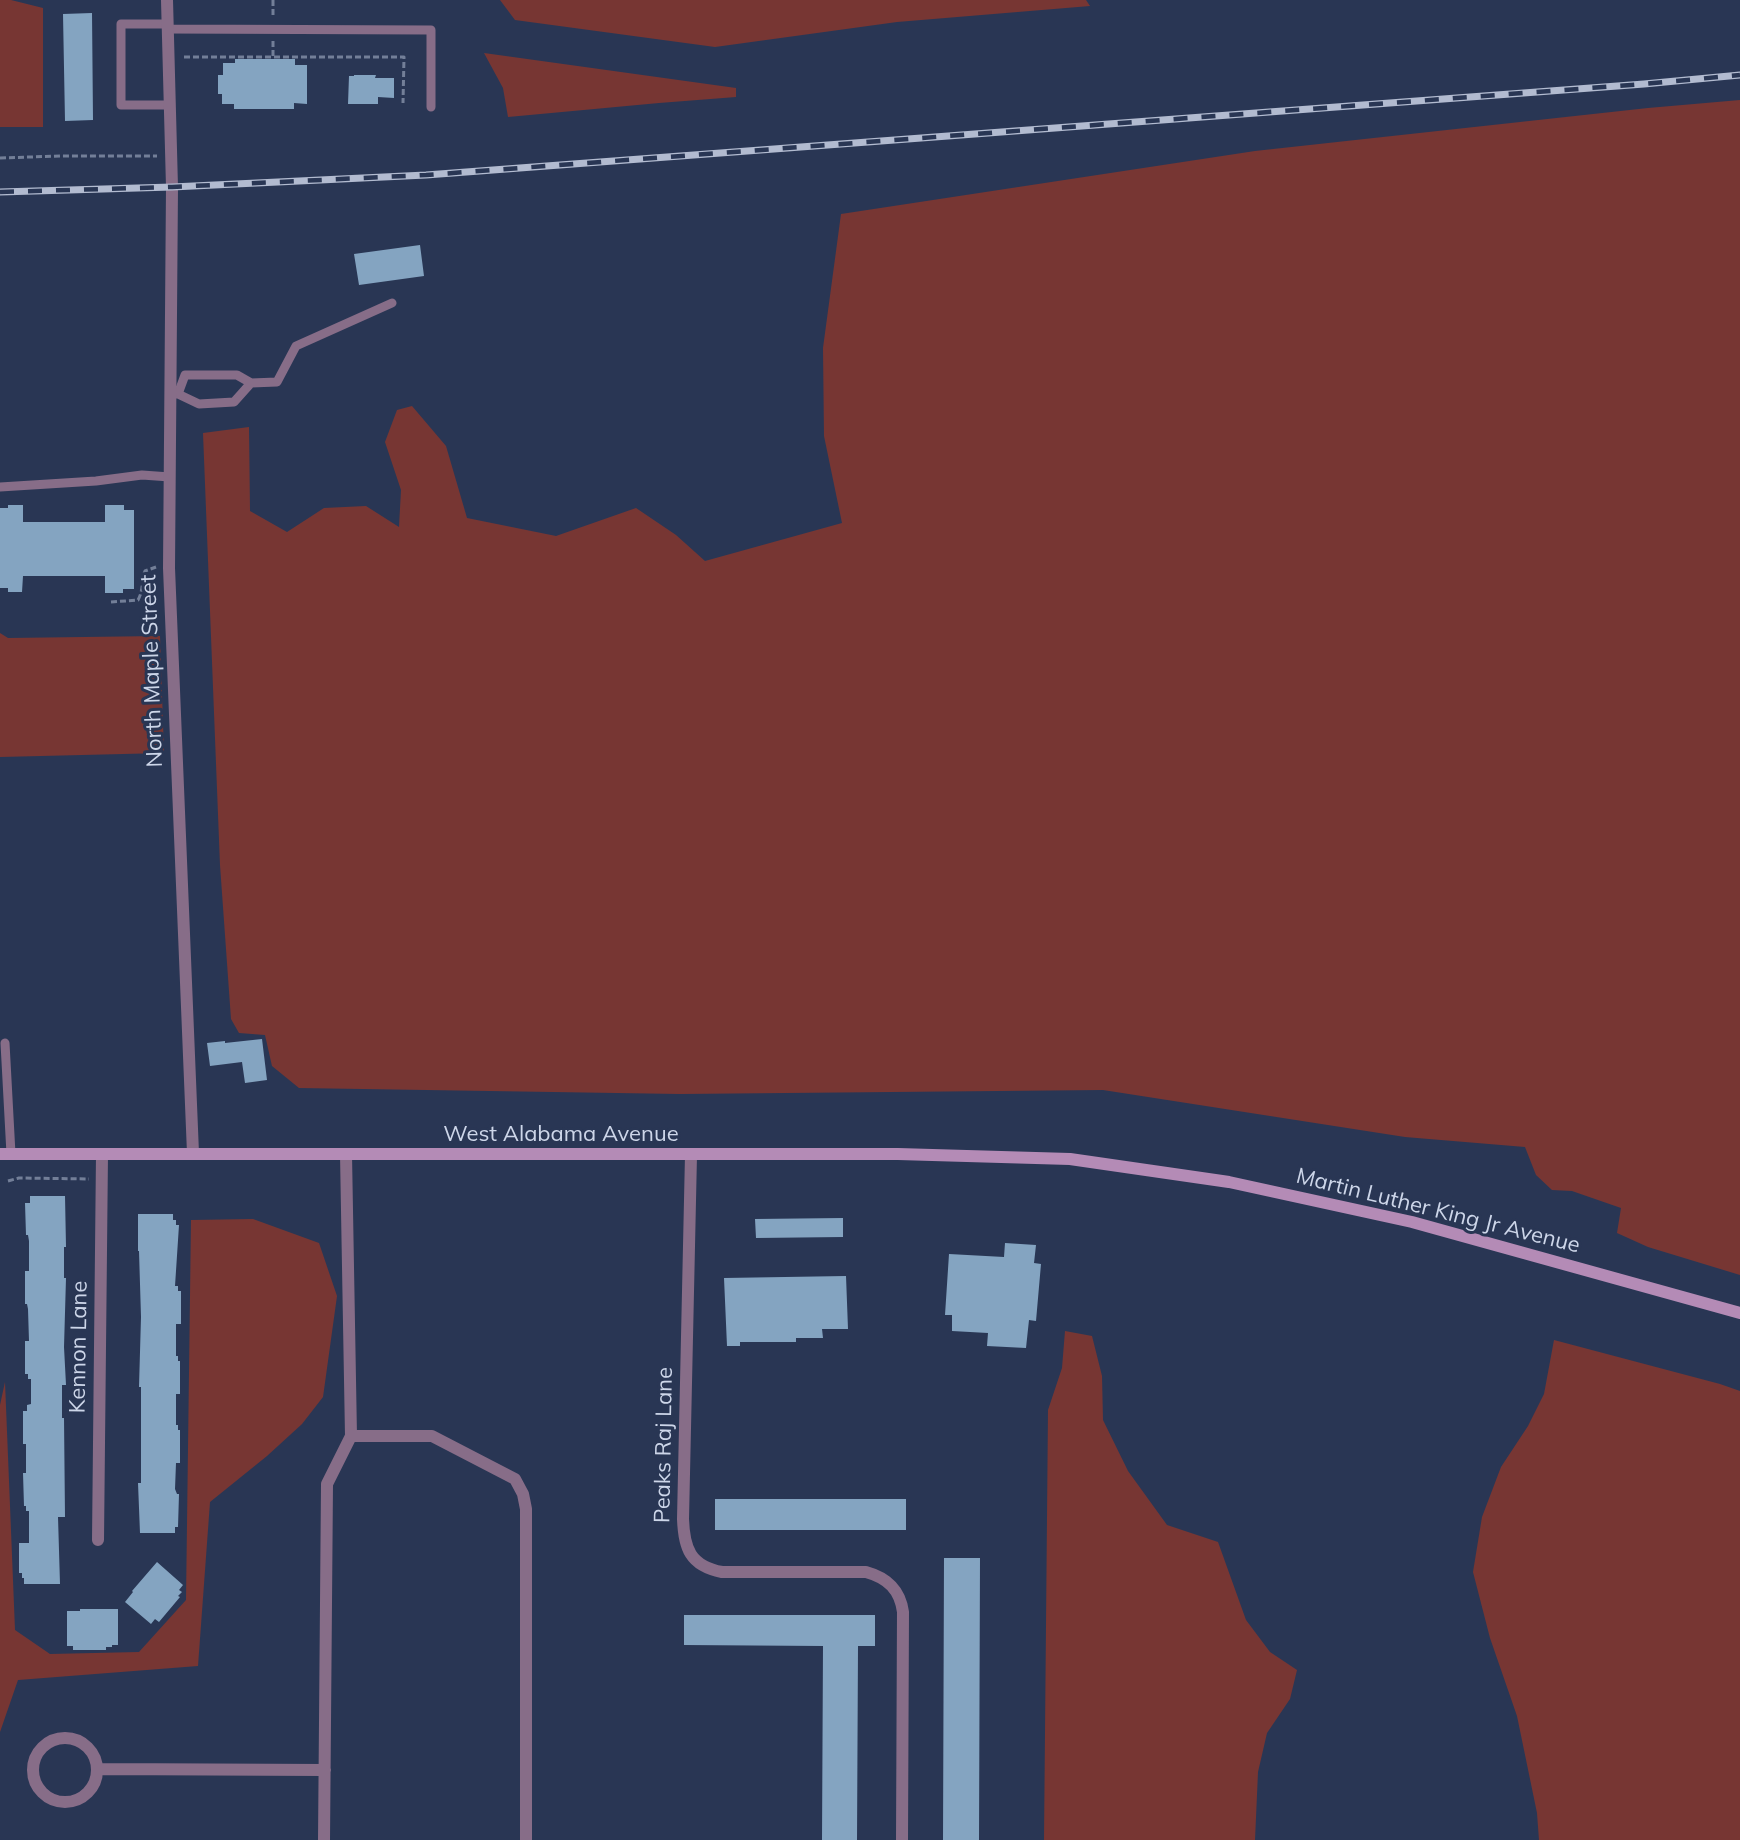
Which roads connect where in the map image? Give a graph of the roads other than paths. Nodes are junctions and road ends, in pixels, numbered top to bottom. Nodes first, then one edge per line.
1 (166, 0) edge
2 (167, 26) junction
3 (170, 105) junction
4 (431, 107) dead end
5 (392, 303) dead end
6 (251, 383) junction
7 (174, 394) junction
8 (170, 477) junction
9 (0, 487) edge
10 (5, 1043) dead end
11 (6, 1154) edge
12 (102, 1154) junction
13 (193, 1154) junction
14 (346, 1154) junction
15 (691, 1155) junction
16 (1122, 1166) joint
17 (1740, 1313) edge
18 (351, 1436) junction
19 (98, 1540) dead end
20 (97, 1769) junction
21 (325, 1770) junction
22 (324, 1840) edge
23 (526, 1840) edge
24 (902, 1840) edge

1 - 2 street, North Maple Street
2 - 3 street, North Maple Street
2 - 3 lane
2 - 4 lane
3 - 7 street, North Maple Street
5 - 6 lane
6 - 7 lane
6 - 7 lane
7 - 8 street, North Maple Street
8 - 9 lane
8 - 13 street, North Maple Street
10 - 11 lane
11 - 12 main road, West Alabama Avenue
12 - 13 main road, West Alabama Avenue
12 - 19 street, Kennon Lane
13 - 14 main road, West Alabama Avenue
14 - 15 main road, West Alabama Avenue
14 - 18 street
15 - 16 main road, West Alabama Avenue
15 - 24 street, Peaks Raj Lane
16 - 17 main road, Martin Luther King Jr Avenue
18 - 21 street
18 - 23 street
20 - 20 street
20 - 21 street
21 - 22 street

